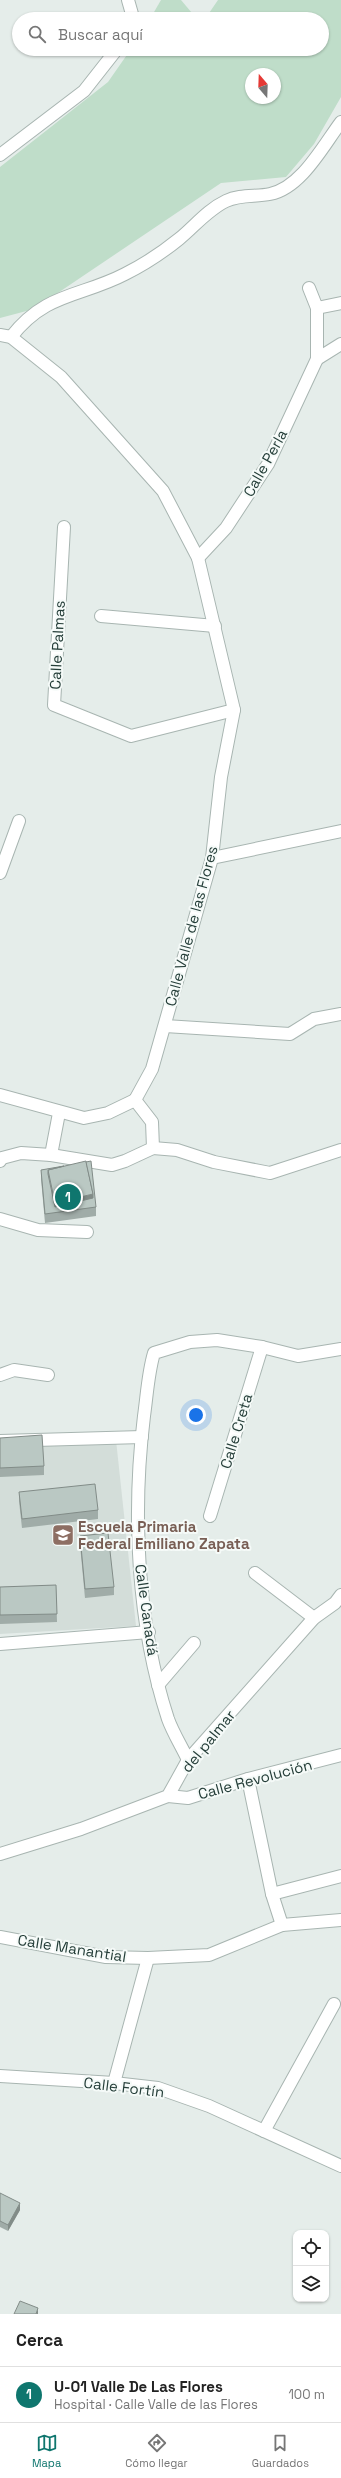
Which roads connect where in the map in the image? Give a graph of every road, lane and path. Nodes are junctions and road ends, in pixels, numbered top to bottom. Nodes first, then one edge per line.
1 (128, 0) edge
2 (131, 12) edge
3 (112, 56) edge
4 (341, 122) edge
5 (0, 155) edge
6 (309, 288) dead end
7 (341, 303) edge
8 (317, 308) junction
9 (5, 336) edge
10 (341, 344) edge
11 (317, 359) junction
12 (64, 527) dead end
13 (198, 558) junction
14 (101, 616) dead end
15 (215, 626) junction
16 (234, 710) junction
17 (18, 820) dead end
18 (341, 831) edge
19 (212, 858) junction
20 (0, 873) edge
21 (341, 1014) edge
22 (165, 1026) junction
23 (0, 1095) edge
24 (135, 1100) junction
25 (59, 1113) junction
26 (153, 1148) junction
27 (341, 1150) edge
28 (51, 1155) junction
29 (0, 1161) edge
30 (0, 1219) edge
31 (87, 1232) dead end
32 (262, 1347) junction
33 (341, 1349) edge
34 (2, 1370) edge
35 (48, 1375) dead end
36 (142, 1437) junction
37 (0, 1441) edge
38 (210, 1516) dead end
39 (255, 1573) dead end
40 (341, 1595) edge
41 (314, 1618) junction
42 (149, 1632) junction
43 (194, 1643) dead end
44 (0, 1644) edge
45 (158, 1685) junction
46 (341, 1755) edge
47 (188, 1760) junction
48 (248, 1779) junction
49 (168, 1796) junction
50 (0, 1854) edge
51 (341, 1876) edge
52 (272, 1894) junction
53 (341, 1920) edge
54 (282, 1925) junction
55 (0, 1937) edge
56 (148, 1958) junction
57 (334, 2004) dead end
58 (0, 2076) edge
59 (114, 2083) junction
60 (264, 2131) junction
61 (341, 2166) edge

1 - 2 street
3 - 5 street
4 - 9 street
6 - 8 street, Calle Perla
7 - 8 street
8 - 11 street, Calle Perla
9 - 13 street, Calle Valle de las Flores
10 - 11 street
11 - 13 street, Calle Perla
12 - 16 street, Calle Palmas
13 - 15 street, Calle Valle de las Flores
14 - 15 street
15 - 16 street, Calle Valle de las Flores
16 - 19 street, Calle Valle de las Flores
17 - 20 street
18 - 19 street
19 - 22 street, Calle Valle de las Flores
21 - 22 street
22 - 24 street, Calle Valle de las Flores
23 - 25 street
24 - 25 street
24 - 26 street
25 - 28 street
26 - 27 street
26 - 28 street
28 - 29 street
30 - 31 street
32 - 33 street
32 - 36 street, Calle Canadá
32 - 38 street, Calle Creta
34 - 35 street
36 - 37 street
36 - 42 street, Calle Canadá
39 - 41 street
40 - 41 street, del palmar
41 - 47 street, del palmar
42 - 44 street
42 - 45 street, Calle Canadá
43 - 45 street
45 - 47 street, Calle Canadá
46 - 48 street, Calle Revolución
47 - 49 street, del palmar
48 - 49 street, Calle Revolución
48 - 52 street
49 - 50 street
51 - 52 street
52 - 54 street
53 - 54 street, Calle Manantial
54 - 56 street, Calle Manantial
55 - 56 street, Calle Manantial
56 - 59 street
57 - 60 street
58 - 59 street, Calle Fortín
59 - 60 street, Calle Fortín
60 - 61 street, Calle Fortín

